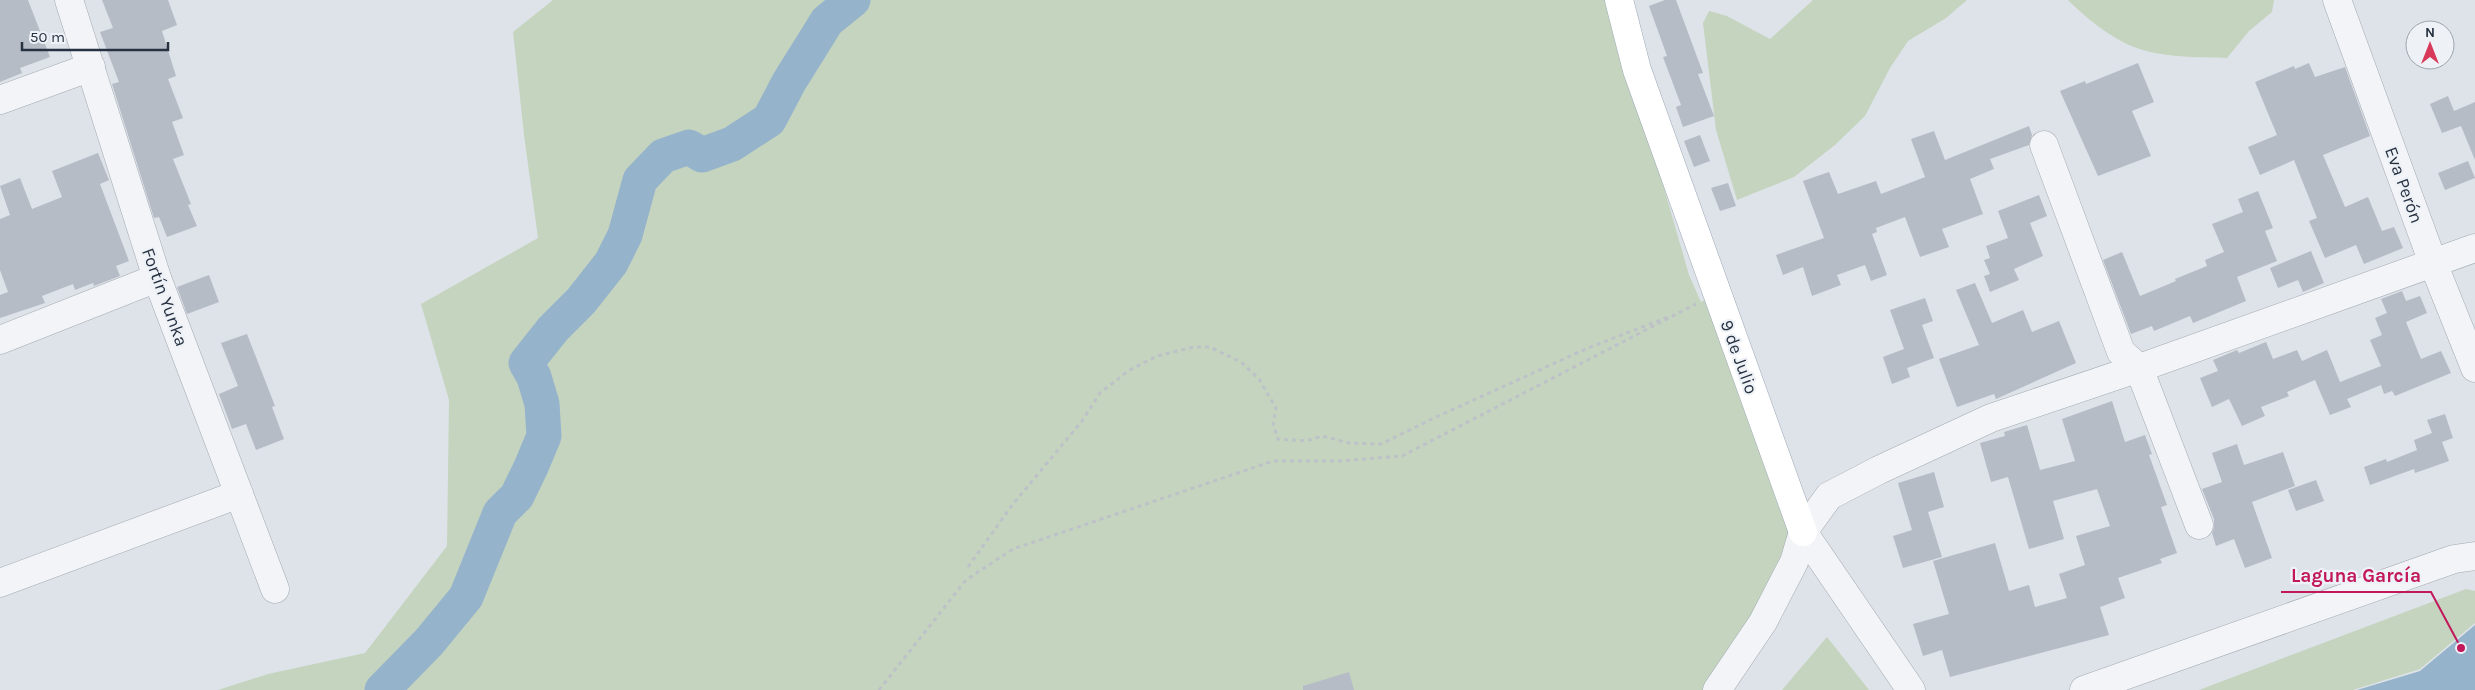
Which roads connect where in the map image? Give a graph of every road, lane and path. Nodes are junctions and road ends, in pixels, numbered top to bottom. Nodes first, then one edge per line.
1 (69, 0) edge
2 (1619, 0) edge
3 (2337, 0) edge
4 (91, 67) junction
5 (0, 100) edge
6 (2044, 145) dead end
7 (2475, 248) edge
8 (2432, 263) junction
9 (157, 278) junction
10 (1716, 294) junction
11 (1685, 310) junction
12 (0, 340) edge
13 (2139, 368) junction
14 (2475, 368) edge
15 (239, 494) junction
16 (2199, 525) dead end
17 (1803, 532) junction
18 (2475, 556) edge
19 (968, 567) dead end
20 (0, 583) edge
21 (275, 589) dead end
22 (879, 690) edge
23 (1717, 690) edge
24 (1911, 690) edge
25 (2084, 690) edge

1 - 4 street, Fortín Yunka
2 - 10 main road, 9 de Julio
3 - 8 street, Eva Perón
4 - 5 street
4 - 9 street, Fortín Yunka
6 - 13 street
7 - 8 street
8 - 13 street
8 - 14 street, Eva Perón
9 - 12 street
9 - 15 street, Fortín Yunka
10 - 11 path
10 - 17 main road, 9 de Julio
11 - 19 path
11 - 22 path
13 - 16 street
13 - 17 street
15 - 20 street
15 - 21 street, Fortín Yunka
17 - 23 street
17 - 24 street, 9 de Julio
18 - 25 street

